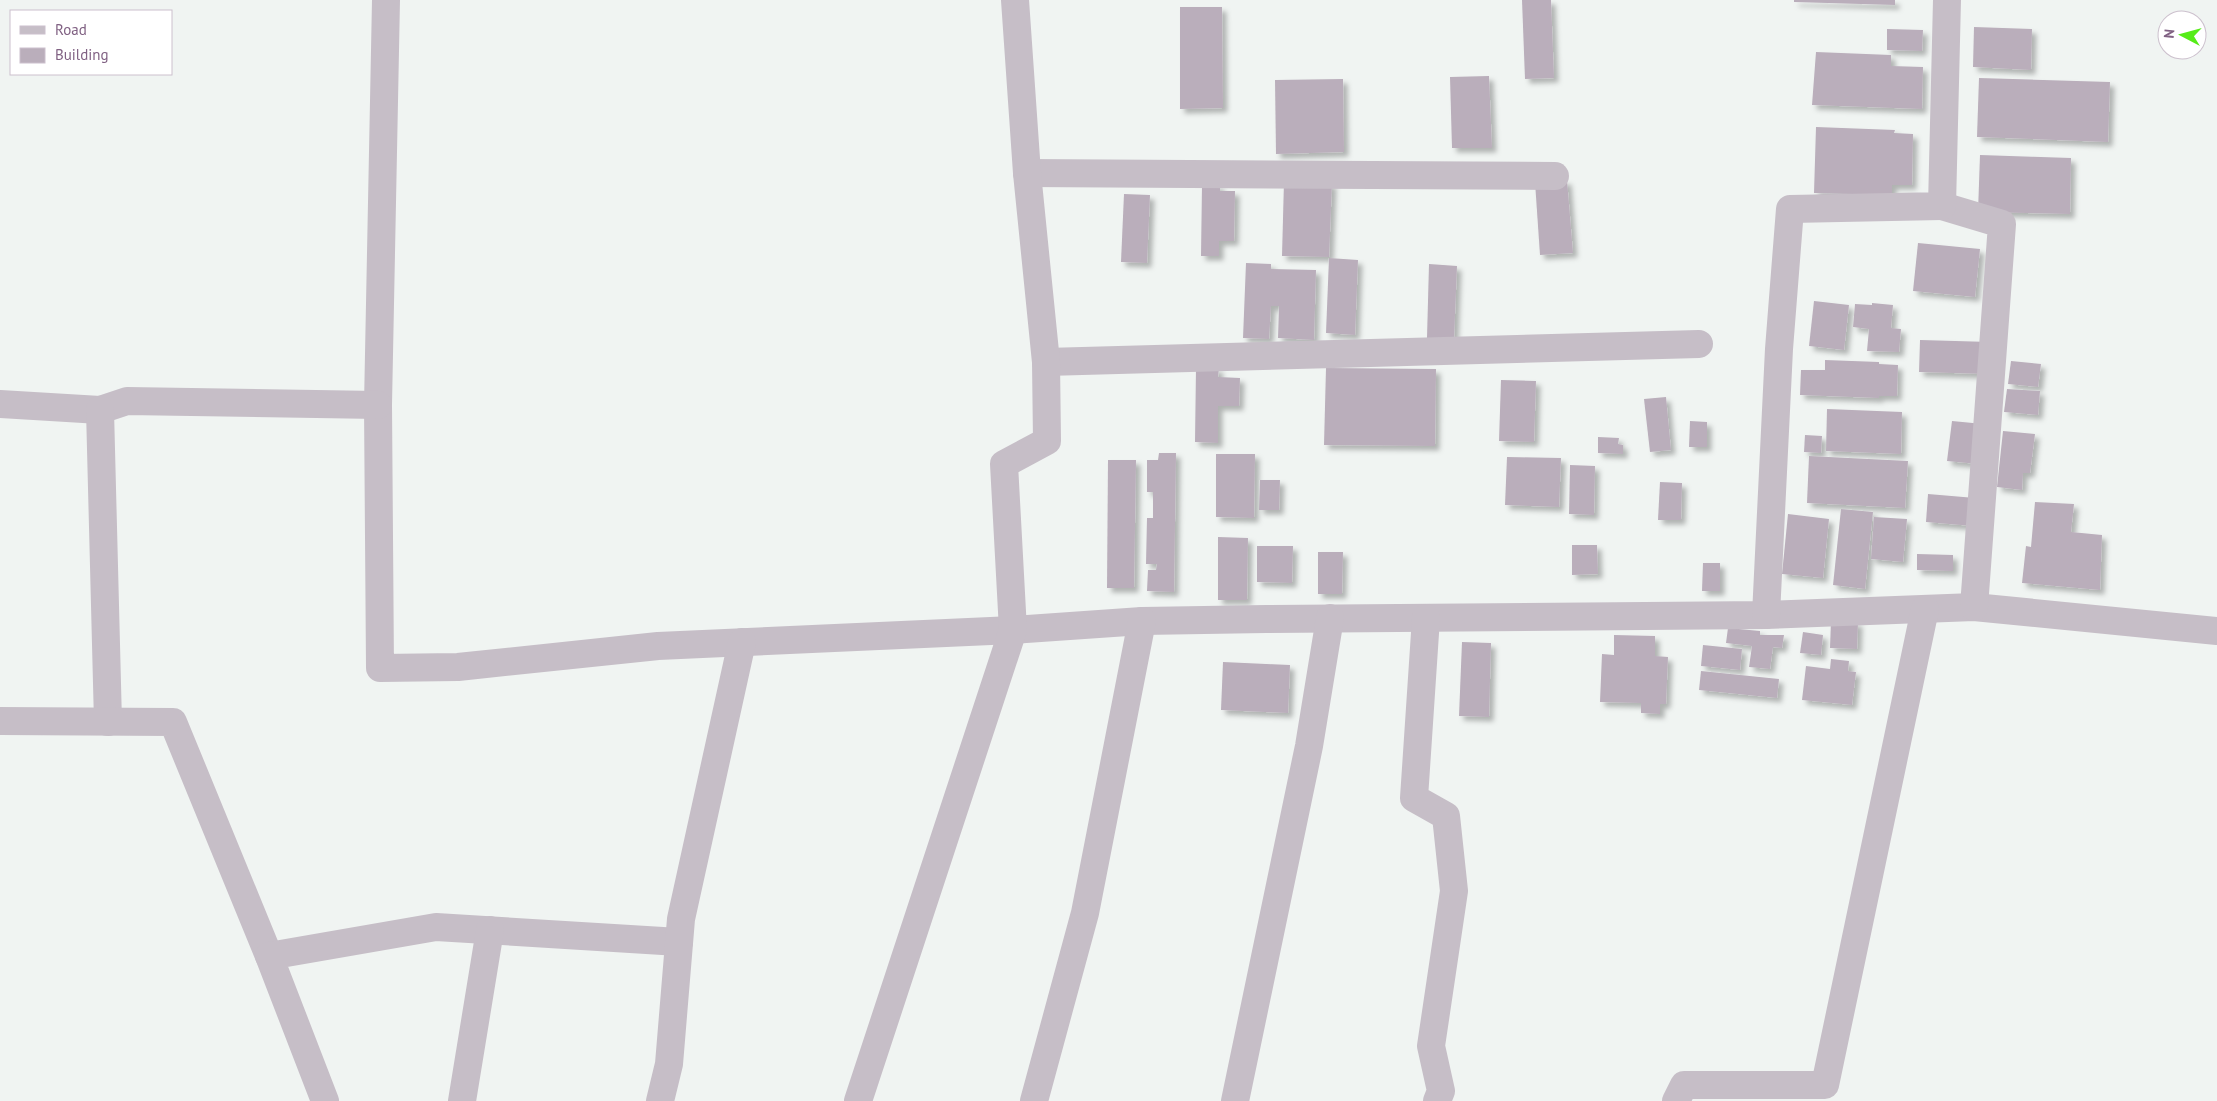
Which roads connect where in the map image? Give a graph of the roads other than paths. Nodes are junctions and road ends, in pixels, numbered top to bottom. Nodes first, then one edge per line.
1 (386, 0) edge
2 (1015, 0) edge
3 (1947, 0) edge
4 (1027, 173) junction
5 (1555, 176) dead end
6 (1942, 206) junction
7 (1699, 344) dead end
8 (1046, 362) junction
9 (0, 404) edge
10 (378, 405) junction
11 (100, 410) junction
12 (1974, 607) junction
13 (1925, 610) junction
14 (1766, 615) junction
15 (1330, 618) junction
16 (1426, 618) junction
17 (1142, 621) junction
18 (1013, 630) junction
19 (2217, 631) edge
20 (742, 642) junction
21 (0, 721) edge
22 (108, 722) junction
23 (490, 930) junction
24 (679, 942) junction
25 (269, 956) junction
26 (325, 1101) edge
27 (462, 1101) edge
28 (660, 1101) edge
29 (858, 1101) edge
30 (1034, 1101) edge
31 (1235, 1101) edge
32 (1437, 1101) edge
33 (1676, 1101) edge

1 - 10 street
2 - 4 street
3 - 6 street
4 - 5 street
4 - 8 street
6 - 12 street
6 - 14 street
7 - 8 street
8 - 18 street
9 - 11 street
10 - 11 street
10 - 20 street
11 - 22 street
12 - 13 street
12 - 19 street
13 - 14 street
13 - 33 street
14 - 16 street
15 - 16 street
15 - 17 street
15 - 31 street
16 - 32 street
17 - 18 street
17 - 30 street
18 - 20 street
18 - 29 street
20 - 24 street
21 - 22 street
22 - 25 street
23 - 24 street
23 - 25 street
23 - 27 street
24 - 28 street
25 - 26 street

